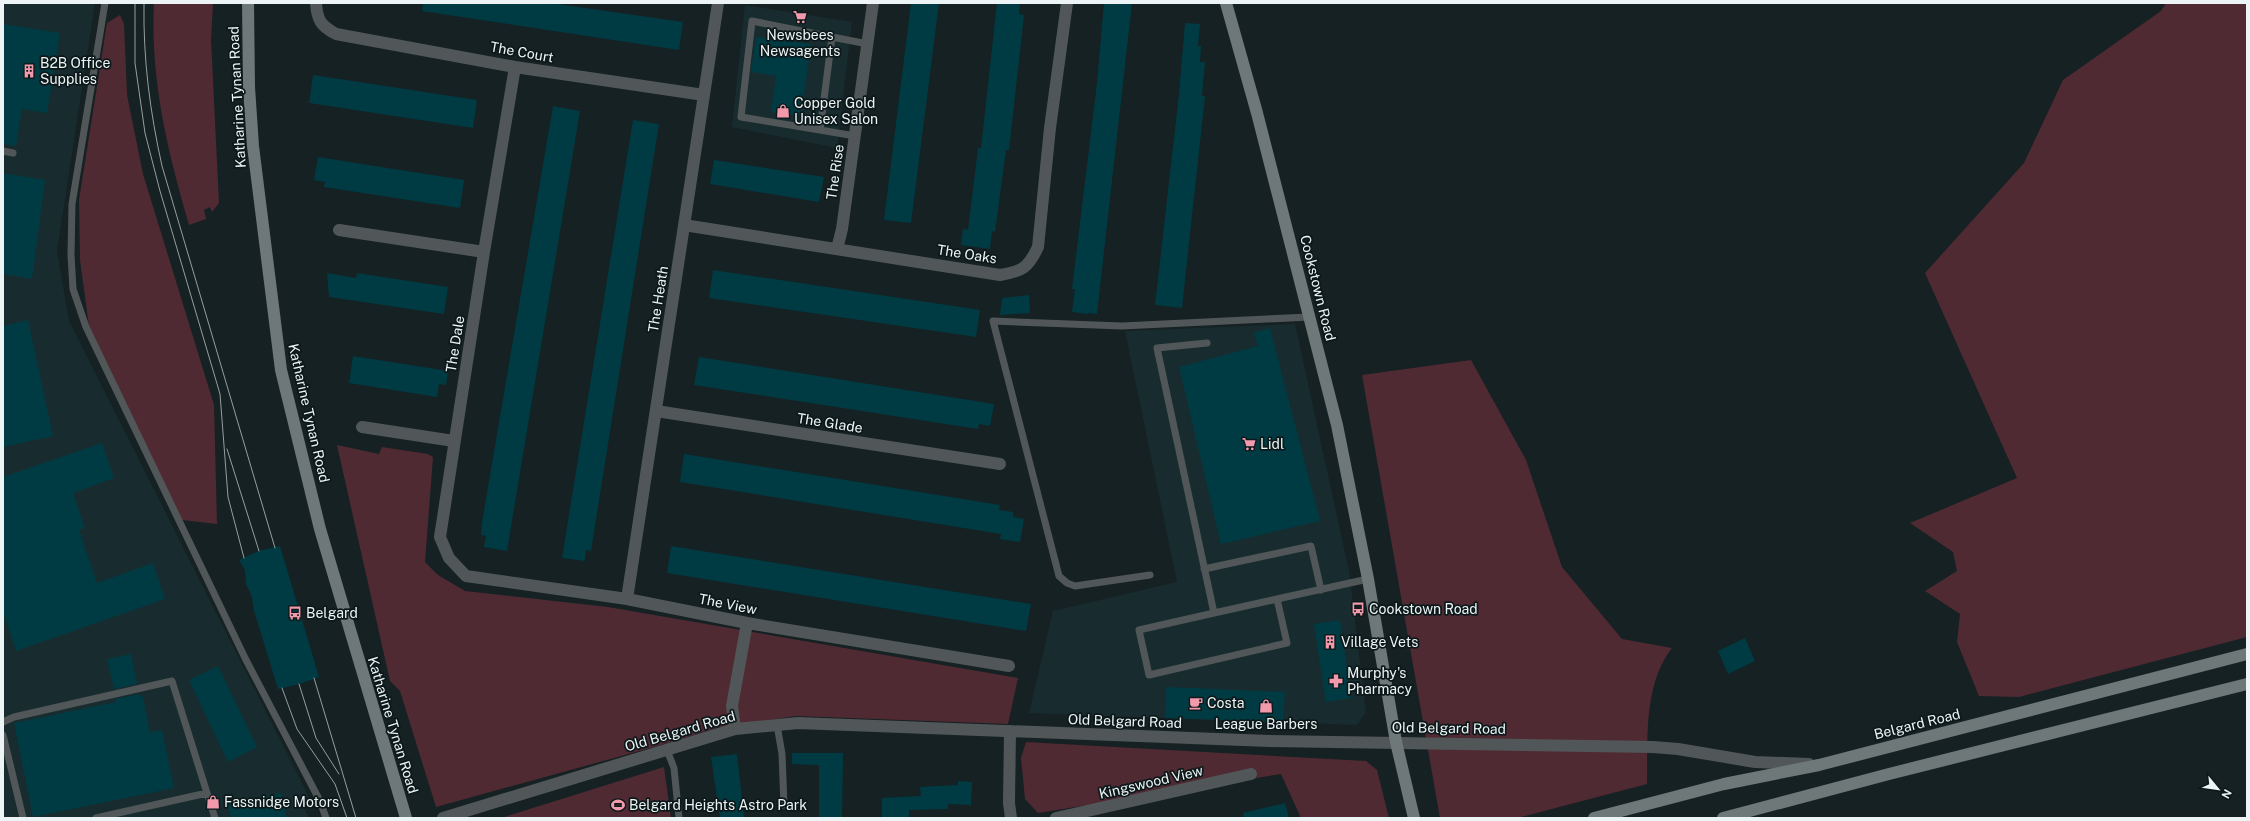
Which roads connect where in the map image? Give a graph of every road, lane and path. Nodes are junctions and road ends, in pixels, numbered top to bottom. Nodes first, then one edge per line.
1 (105, 3) edge
2 (248, 3) edge
3 (316, 3) edge
4 (718, 3) edge
5 (873, 3) edge
6 (1067, 3) edge
7 (1226, 3) edge
8 (832, 37) junction
9 (868, 44) junction
10 (515, 67) junction
11 (704, 95) junction
12 (820, 130) junction
13 (855, 136) junction
14 (3, 151) edge
15 (13, 153) dead end
16 (684, 225) junction
17 (339, 230) dead end
18 (837, 248) junction
19 (484, 252) junction
20 (1309, 317) junction
21 (1207, 343) dead end
22 (656, 411) junction
23 (362, 427) dead end
24 (454, 441) junction
25 (1000, 464) dead end
26 (449, 558) joint
27 (1204, 569) junction
28 (1150, 575) dead end
29 (1368, 579) junction
30 (1321, 590) junction
31 (627, 599) junction
32 (1277, 599) junction
33 (1214, 613) junction
34 (747, 623) junction
35 (2247, 654) edge
36 (1009, 666) dead end
37 (2247, 684) edge
38 (3, 722) edge
39 (777, 725) junction
40 (735, 729) junction
41 (1010, 731) junction
42 (3, 735) edge
43 (1396, 742) junction
44 (667, 750) junction
45 (1819, 765) junction
46 (1251, 774) dead end
47 (207, 793) junction
48 (784, 805) dead end
49 (1602, 817) edge
50 (23, 818) edge
51 (96, 818) edge
52 (214, 818) edge
53 (326, 818) edge
54 (406, 818) edge
55 (443, 818) edge
56 (679, 818) edge
57 (1011, 818) edge
58 (1056, 818) edge
59 (1414, 818) edge
60 (1723, 818) edge

1 - 53 lane
2 - 54 main road, Katharine Tynan Road
3 - 10 street, The Court
4 - 11 street, The Heath
5 - 9 street, The Rise
6 - 18 street, The Oaks
7 - 20 main road, Cookstown Road
8 - 9 lane
8 - 12 lane
8 - 12 lane
9 - 13 street, The Rise
10 - 11 street, The Court
10 - 19 street, The Dale
11 - 16 street, The Heath
12 - 13 lane
13 - 18 street, The Rise
14 - 15 lane
16 - 18 street, The Oaks
16 - 22 street, The Heath
17 - 19 street
19 - 24 street, The Dale
20 - 28 lane
20 - 29 main road, Cookstown Road
21 - 27 lane
22 - 25 street, The Glade
22 - 31 street, The Heath
23 - 24 street
24 - 26 street, The Dale
26 - 31 street, The View
27 - 30 lane
27 - 33 lane
29 - 30 lane
29 - 43 main road, Cookstown Road
30 - 32 lane
31 - 34 street, The View
32 - 33 lane
32 - 33 lane
34 - 36 street, The View
34 - 40 street
35 - 45 main road, Belgard Road
37 - 60 main road
38 - 47 lane
39 - 40 street, Old Belgard Road
39 - 41 street, Old Belgard Road
39 - 48 lane
40 - 44 street, Old Belgard Road
41 - 43 street, Old Belgard Road
41 - 57 street
42 - 50 lane
43 - 45 street, Old Belgard Road
43 - 59 main road, Cookstown Road
44 - 55 street, Old Belgard Road
44 - 56 lane
45 - 49 main road, Belgard Road
46 - 58 street, Kingswood View
47 - 51 lane
47 - 52 lane

